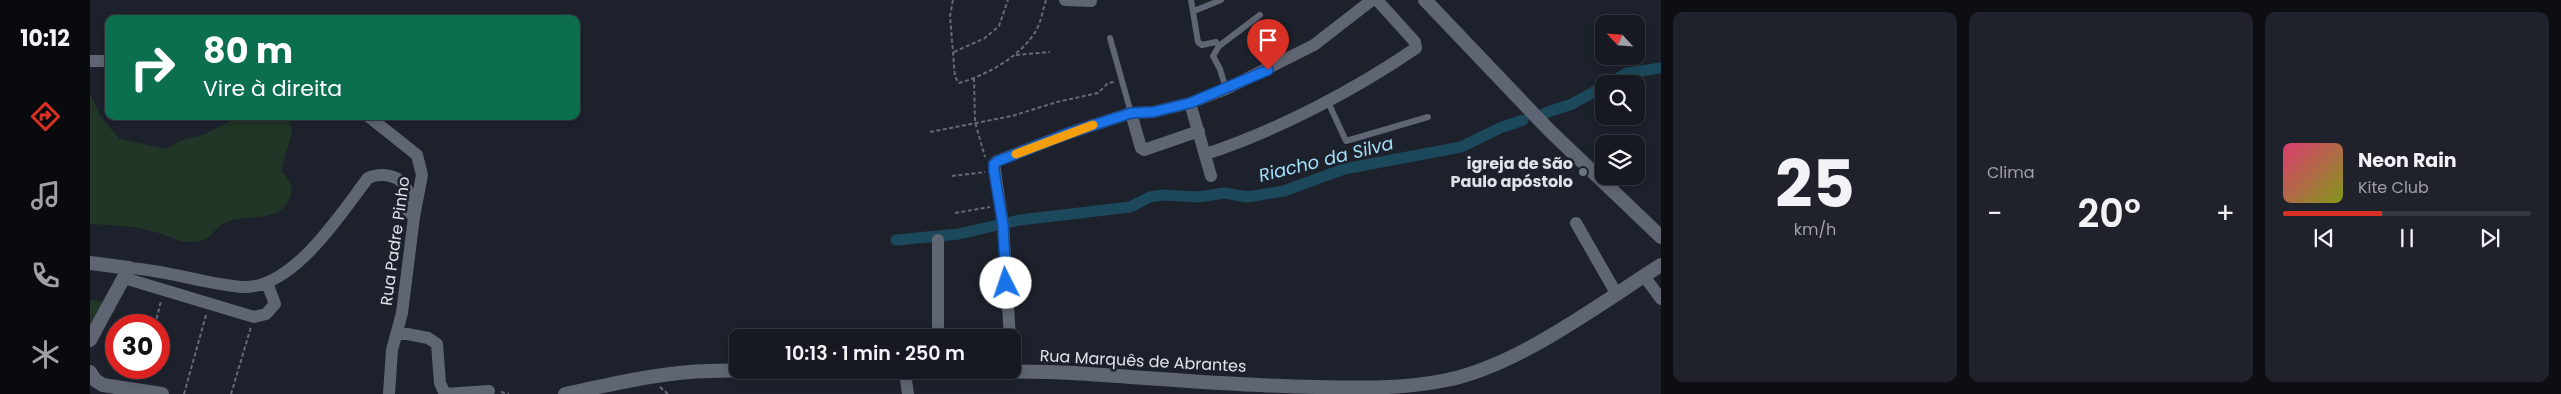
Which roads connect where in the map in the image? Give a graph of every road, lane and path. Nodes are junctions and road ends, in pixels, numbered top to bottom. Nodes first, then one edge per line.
1 (953, 0) edge
2 (1008, 0) edge
3 (1046, 0) edge
4 (1065, 0) edge
5 (1191, 0) edge
6 (1221, 0) edge
7 (1372, 0) edge
8 (1377, 0) edge
9 (1425, 0) edge
10 (1091, 1) edge
11 (1194, 11) junction
12 (1260, 15) dead end
13 (1110, 38) dead end
14 (1219, 46) junction
15 (954, 52) junction
16 (1050, 52) dead end
17 (1016, 55) junction
18 (90, 60) edge
19 (105, 61) edge
20 (974, 78) junction
21 (1122, 79) junction
22 (1226, 89) junction
23 (1328, 102) junction
24 (1190, 103) junction
25 (1131, 113) junction
26 (1428, 117) dead end
27 (373, 120) edge
28 (975, 122) junction
29 (1198, 131) junction
30 (930, 132) dead end
31 (1206, 154) junction
32 (994, 167) junction
33 (952, 176) dead end
34 (1211, 176) dead end
35 (1000, 209) junction
36 (954, 213) dead end
37 (414, 217) junction
38 (1576, 223) dead end
39 (1661, 237) edge
40 (938, 240) dead end
41 (90, 263) edge
42 (1661, 266) edge
43 (126, 273) junction
44 (1644, 276) junction
45 (267, 283) junction
46 (164, 292) junction
47 (1616, 293) junction
48 (1661, 299) edge
49 (209, 304) junction
50 (158, 314) edge
51 (254, 318) junction
52 (938, 329) edge
53 (1009, 329) edge
54 (397, 332) junction
55 (90, 340) edge
56 (729, 370) edge
57 (1021, 371) edge
58 (90, 372) edge
59 (906, 379) edge
60 (489, 391) dead end
61 (162, 394) edge
62 (184, 394) edge
63 (231, 394) edge
64 (389, 394) edge
65 (445, 394) edge
66 (566, 394) edge
67 (908, 394) edge

1 - 15 path
2 - 15 path
3 - 17 path
4 - 10 street
5 - 11 lane
6 - 11 lane
7 - 22 street
8 - 23 street
9 - 39 street
11 - 14 lane
12 - 14 lane
13 - 21 lane
14 - 22 lane
15 - 20 path
16 - 17 path
17 - 20 path
18 - 19 street
20 - 28 path
21 - 25 lane
21 - 28 path
22 - 24 street
23 - 26 lane
23 - 31 street
24 - 25 street
24 - 29 street
25 - 29 street
25 - 32 street
27 - 37 street, Rua Padre Pinho
28 - 30 path
28 - 32 path
29 - 31 street
31 - 34 street
32 - 33 path
32 - 35 street
35 - 36 path
35 - 53 street
37 - 45 street
37 - 54 street, Rua Padre Pinho
38 - 47 street
40 - 52 street
41 - 43 street
42 - 44 street, Rua Marquês de Abrantes
43 - 45 street
43 - 46 street
43 - 55 street
44 - 47 street, Rua Marquês de Abrantes
44 - 48 street
45 - 51 street
46 - 49 street
46 - 50 path
47 - 57 street, Rua Marquês de Abrantes
49 - 51 street
49 - 62 path
51 - 63 path
54 - 64 street, Rua Padre Pinho
54 - 65 street
56 - 66 street, Rua Marquês de Abrantes
58 - 61 street
59 - 67 street
60 - 65 street

